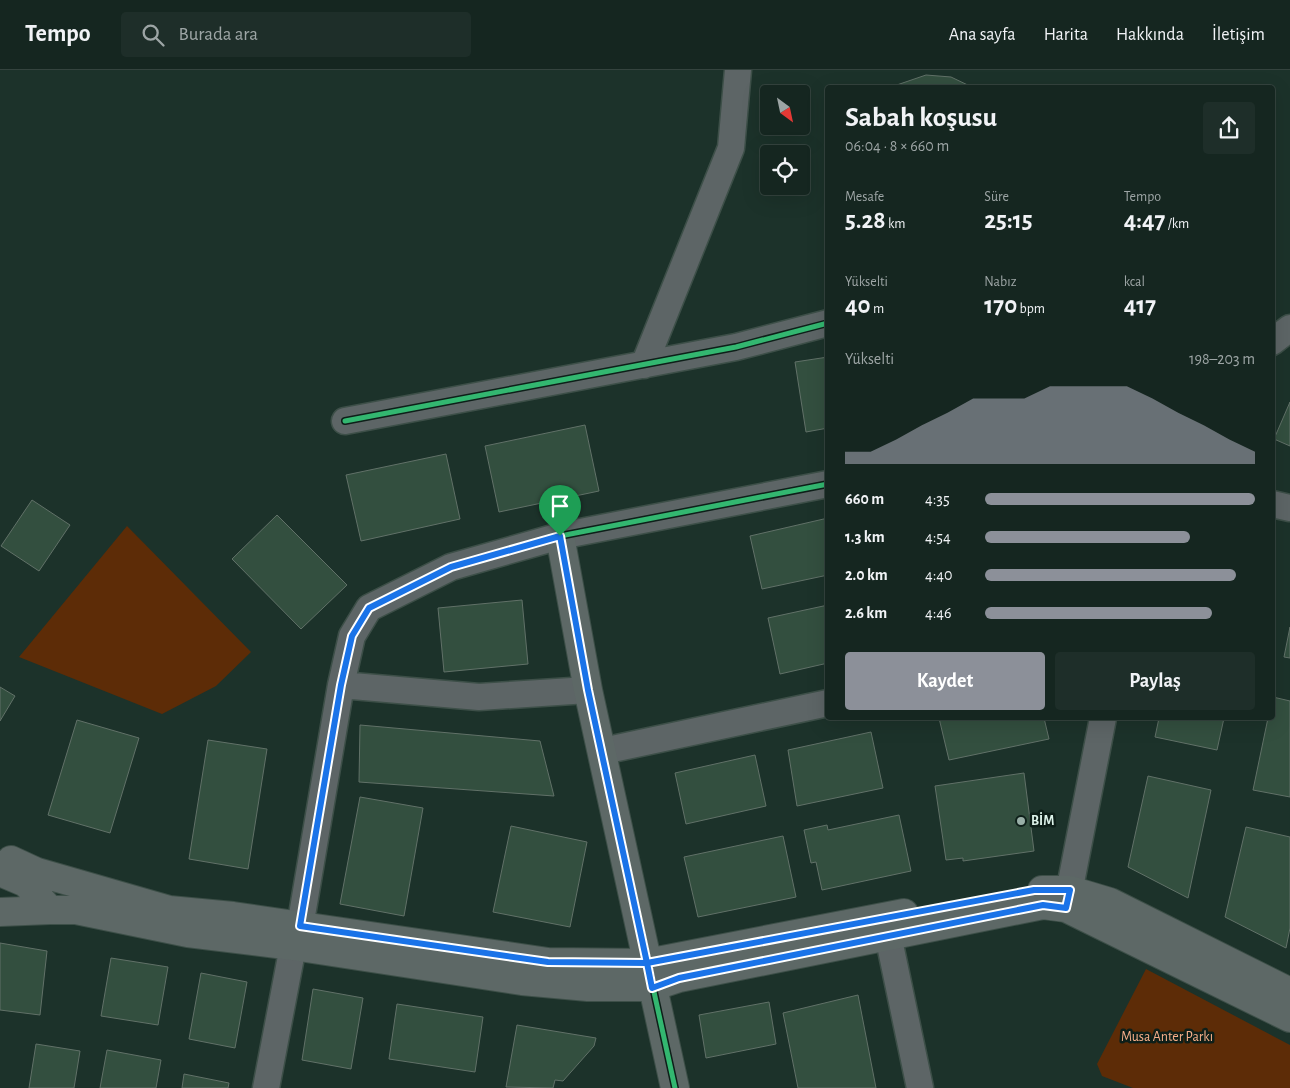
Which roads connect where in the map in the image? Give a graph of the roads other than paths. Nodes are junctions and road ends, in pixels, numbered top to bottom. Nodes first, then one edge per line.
1 (738, 70) edge
2 (825, 324) edge
3 (1290, 328) edge
4 (1275, 340) edge
5 (644, 365) junction
6 (345, 421) dead end
7 (825, 485) edge
8 (1275, 505) edge
9 (1290, 508) edge
10 (560, 536) junction
11 (341, 685) junction
12 (588, 690) junction
13 (825, 704) edge
14 (1103, 720) edge
15 (603, 751) junction
16 (0, 855) edge
17 (0, 872) edge
18 (1068, 899) junction
19 (50, 910) junction
20 (0, 912) edge
21 (888, 935) junction
22 (297, 936) junction
23 (650, 975) junction
24 (1290, 992) edge
25 (1290, 1018) edge
26 (266, 1088) edge
27 (675, 1088) edge
28 (920, 1088) edge

1 - 5 street
2 - 5 street
3 - 4 street
5 - 6 street
7 - 10 street
8 - 9 street
10 - 11 street
10 - 12 main road
11 - 12 street
11 - 22 street
12 - 15 main road
13 - 15 street
14 - 18 street
15 - 23 main road
16 - 22 main road
17 - 19 main road
18 - 21 main road
18 - 23 main road
18 - 24 main road
18 - 25 main road
19 - 20 main road
19 - 22 main road
21 - 23 main road
21 - 28 street
22 - 23 main road
22 - 26 street
23 - 27 main road

